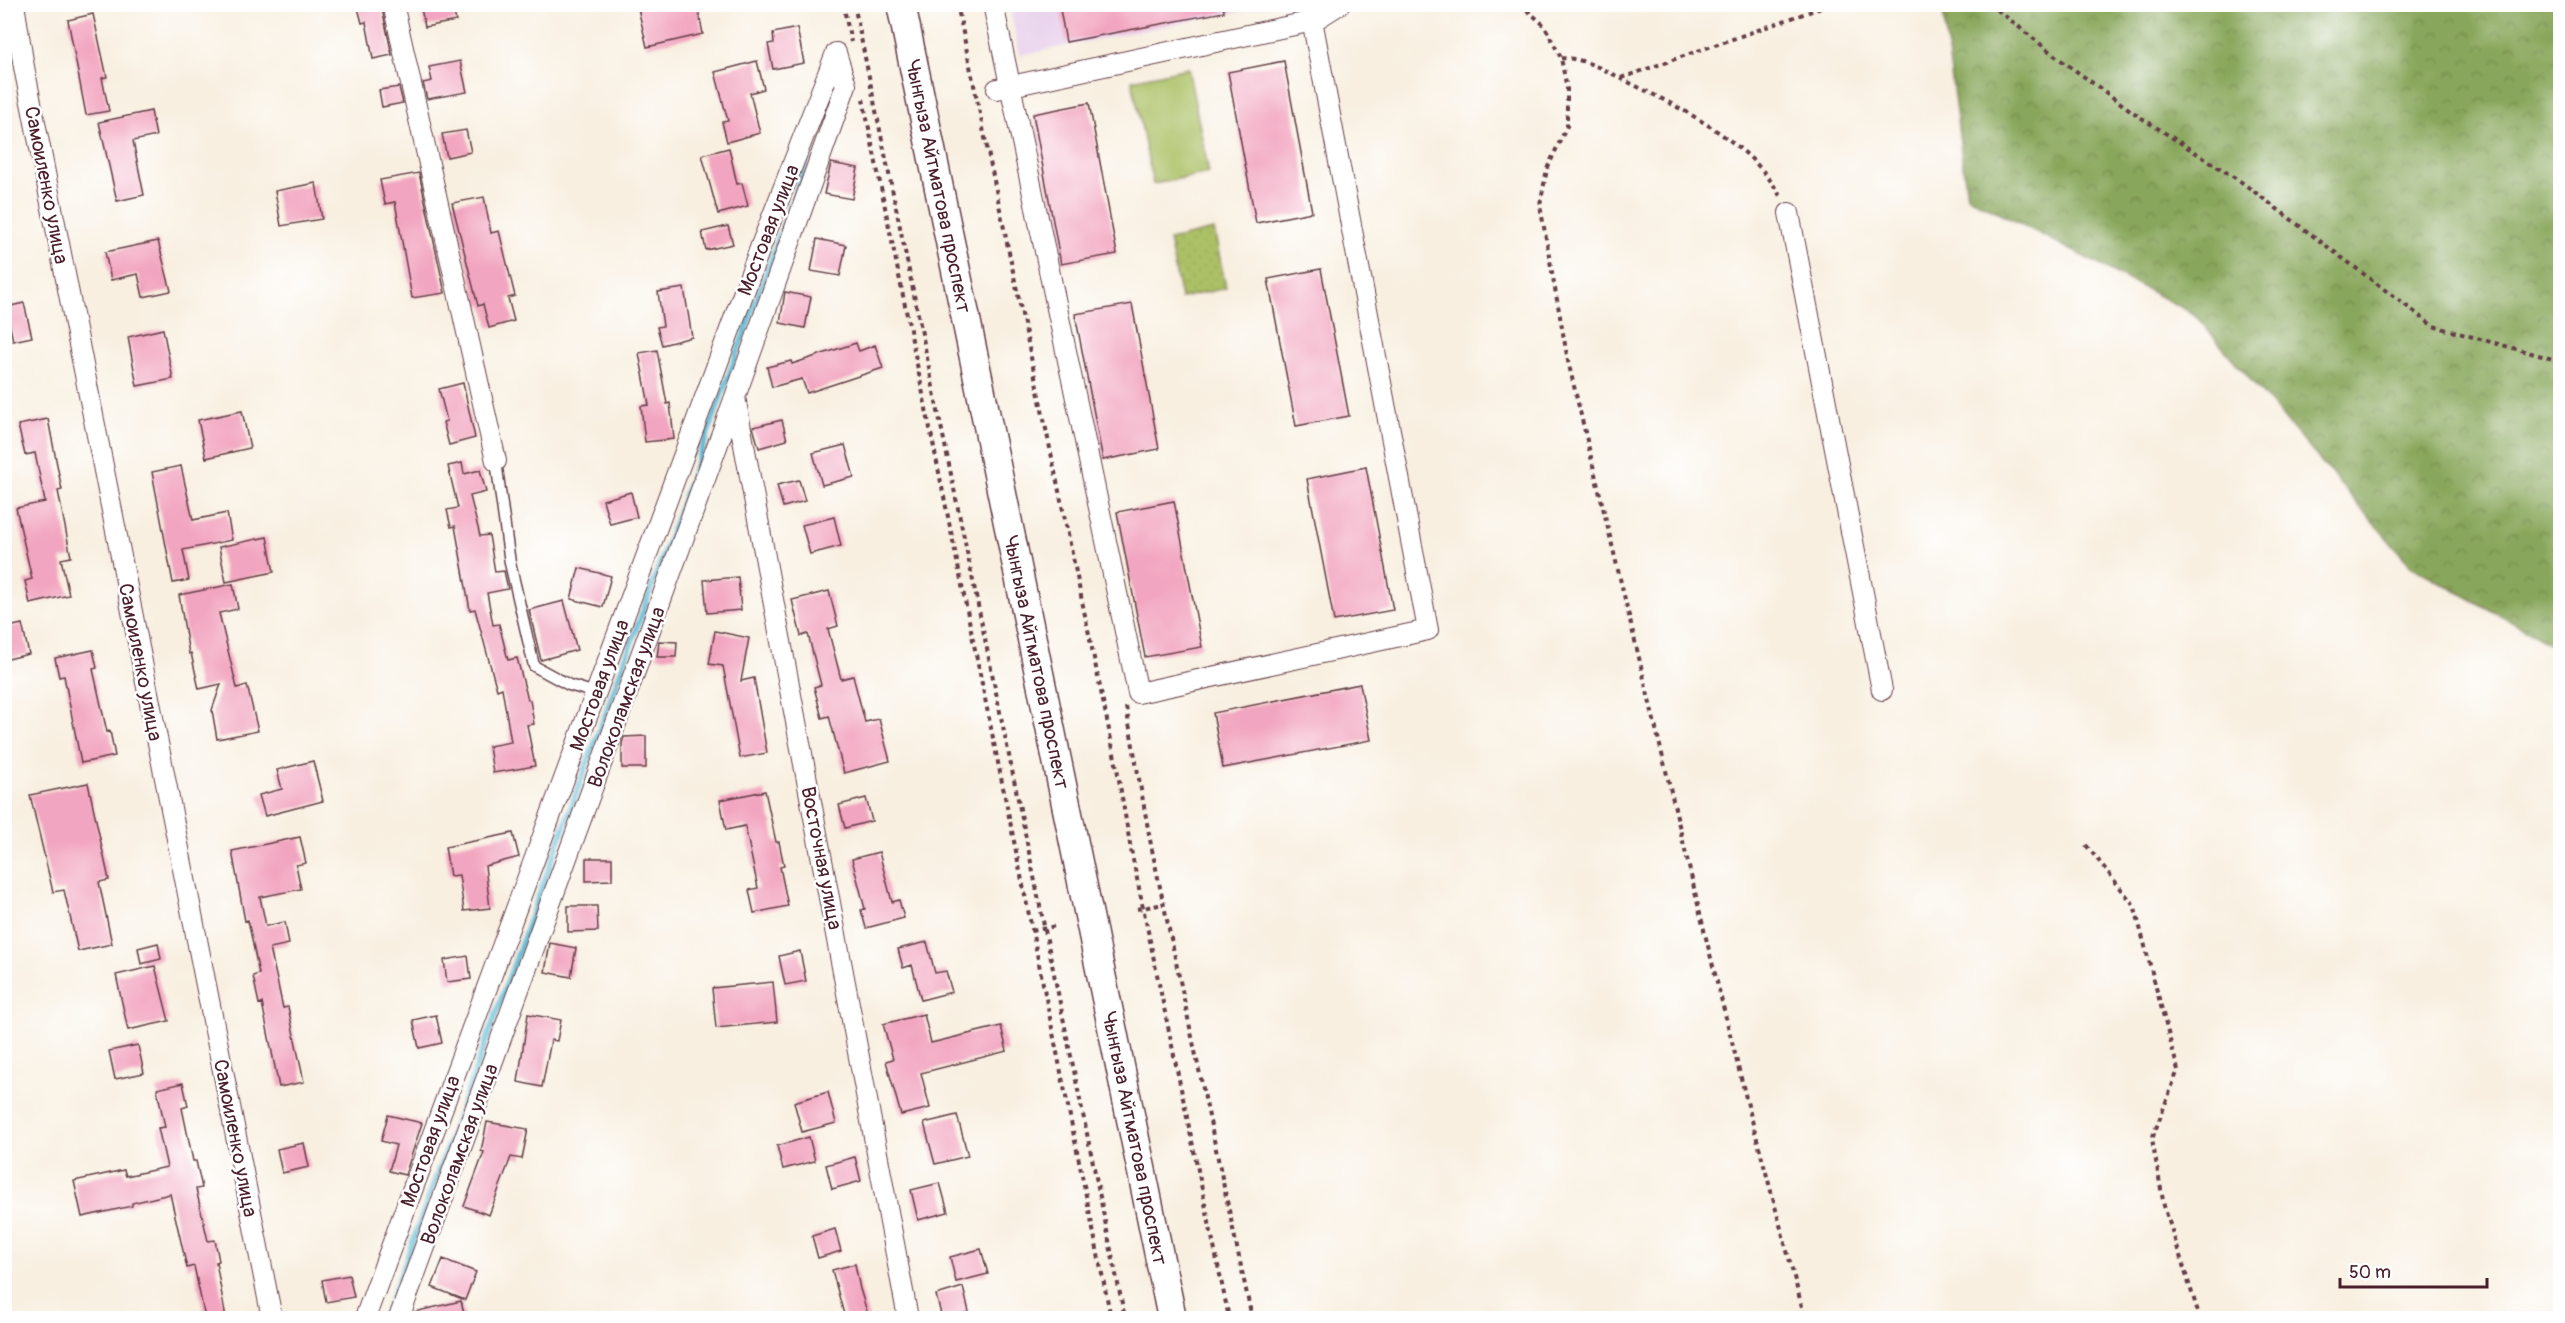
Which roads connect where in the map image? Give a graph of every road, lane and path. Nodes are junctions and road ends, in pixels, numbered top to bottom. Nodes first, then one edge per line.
1 (14, 4) edge
2 (393, 4) edge
3 (843, 4) edge
4 (854, 4) edge
5 (902, 4) edge
6 (957, 4) edge
7 (993, 4) edge
8 (1340, 4) edge
9 (1520, 4) edge
10 (1832, 4) edge
11 (1990, 4) edge
12 (1311, 13) edge
13 (844, 52) junction
14 (1561, 58) junction
15 (1620, 78) junction
16 (1004, 88) junction
17 (862, 98) dead end
18 (1789, 213) joint
19 (2560, 361) edge
20 (735, 398) junction
21 (496, 461) joint
22 (1882, 690) dead end
23 (596, 693) junction
24 (2086, 845) dead end
25 (1164, 904) dead end
26 (1143, 908) junction
27 (1137, 909) dead end
28 (1056, 926) dead end
29 (1045, 928) junction
30 (1032, 931) junction
31 (272, 1318) edge
32 (365, 1318) edge
33 (399, 1318) edge
34 (908, 1318) edge
35 (1111, 1318) edge
36 (1125, 1318) edge
37 (1172, 1318) edge
38 (1229, 1318) edge
39 (1805, 1318) edge
40 (2200, 1318) edge

1 - 31 street, Самоиленко улица
2 - 21 street
3 - 13 path
4 - 29 path
5 - 37 main road, Чынгыза Айтматова проспект
6 - 26 path
7 - 16 street
8 - 12 street
9 - 14 path
10 - 15 path
11 - 19 path
12 - 16 street
12 - 16 street
13 - 20 street, Волоколамская улица
13 - 23 street, Мостовая улица
14 - 15 path
14 - 39 path
15 - 18 path
17 - 30 path
18 - 22 street
20 - 33 street, Волоколамская улица
20 - 34 street, Восточная улица
21 - 23 lane
23 - 32 street, Мостовая улица
24 - 40 path
25 - 26 path
26 - 27 path
26 - 38 path
28 - 29 path
29 - 30 path
29 - 36 path
30 - 35 path

